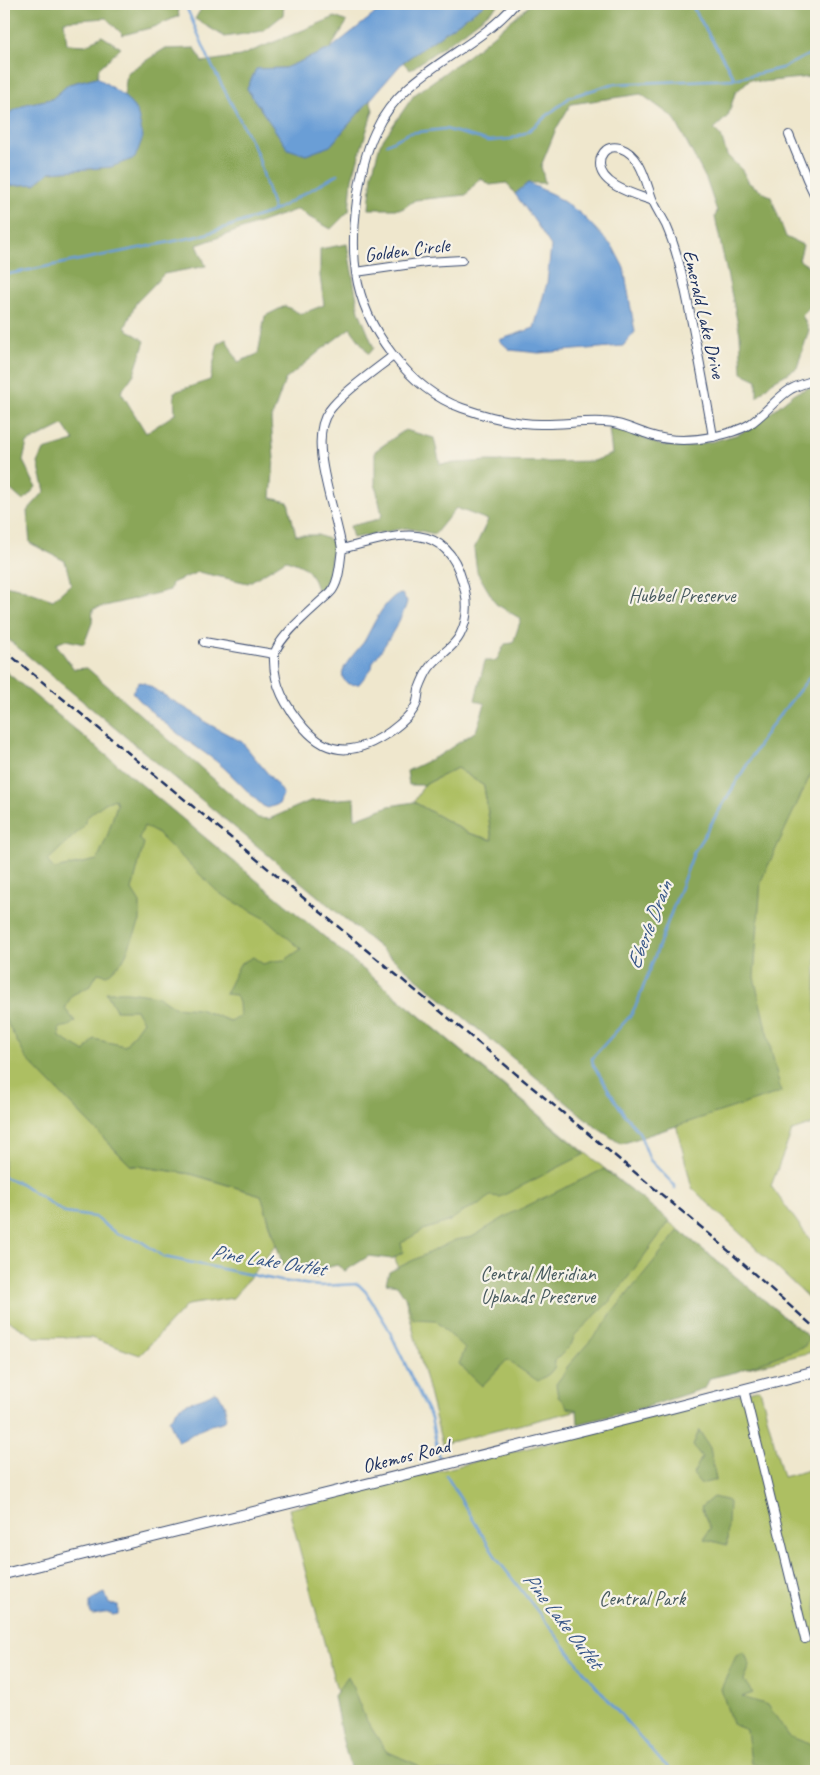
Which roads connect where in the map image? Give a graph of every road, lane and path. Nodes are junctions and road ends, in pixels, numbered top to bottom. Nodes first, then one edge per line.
1 (515, 4) edge
2 (790, 135) dead end
3 (816, 198) edge
4 (653, 201) junction
5 (462, 260) dead end
6 (356, 272) junction
7 (393, 356) junction
8 (816, 380) edge
9 (713, 436) junction
10 (342, 549) junction
11 (204, 642) dead end
12 (274, 654) junction
13 (816, 1371) edge
14 (744, 1390) junction
15 (4, 1574) edge
16 (805, 1639) dead end

1 - 6 street
2 - 3 street
4 - 4 street, Emerald Lake Drive
4 - 9 street, Emerald Lake Drive
5 - 6 street, Golden Circle
6 - 7 street
7 - 9 street
7 - 10 street
8 - 9 street
10 - 12 street
10 - 12 street
11 - 12 street
13 - 14 street, Okemos Road
14 - 15 street, Okemos Road
14 - 16 street

